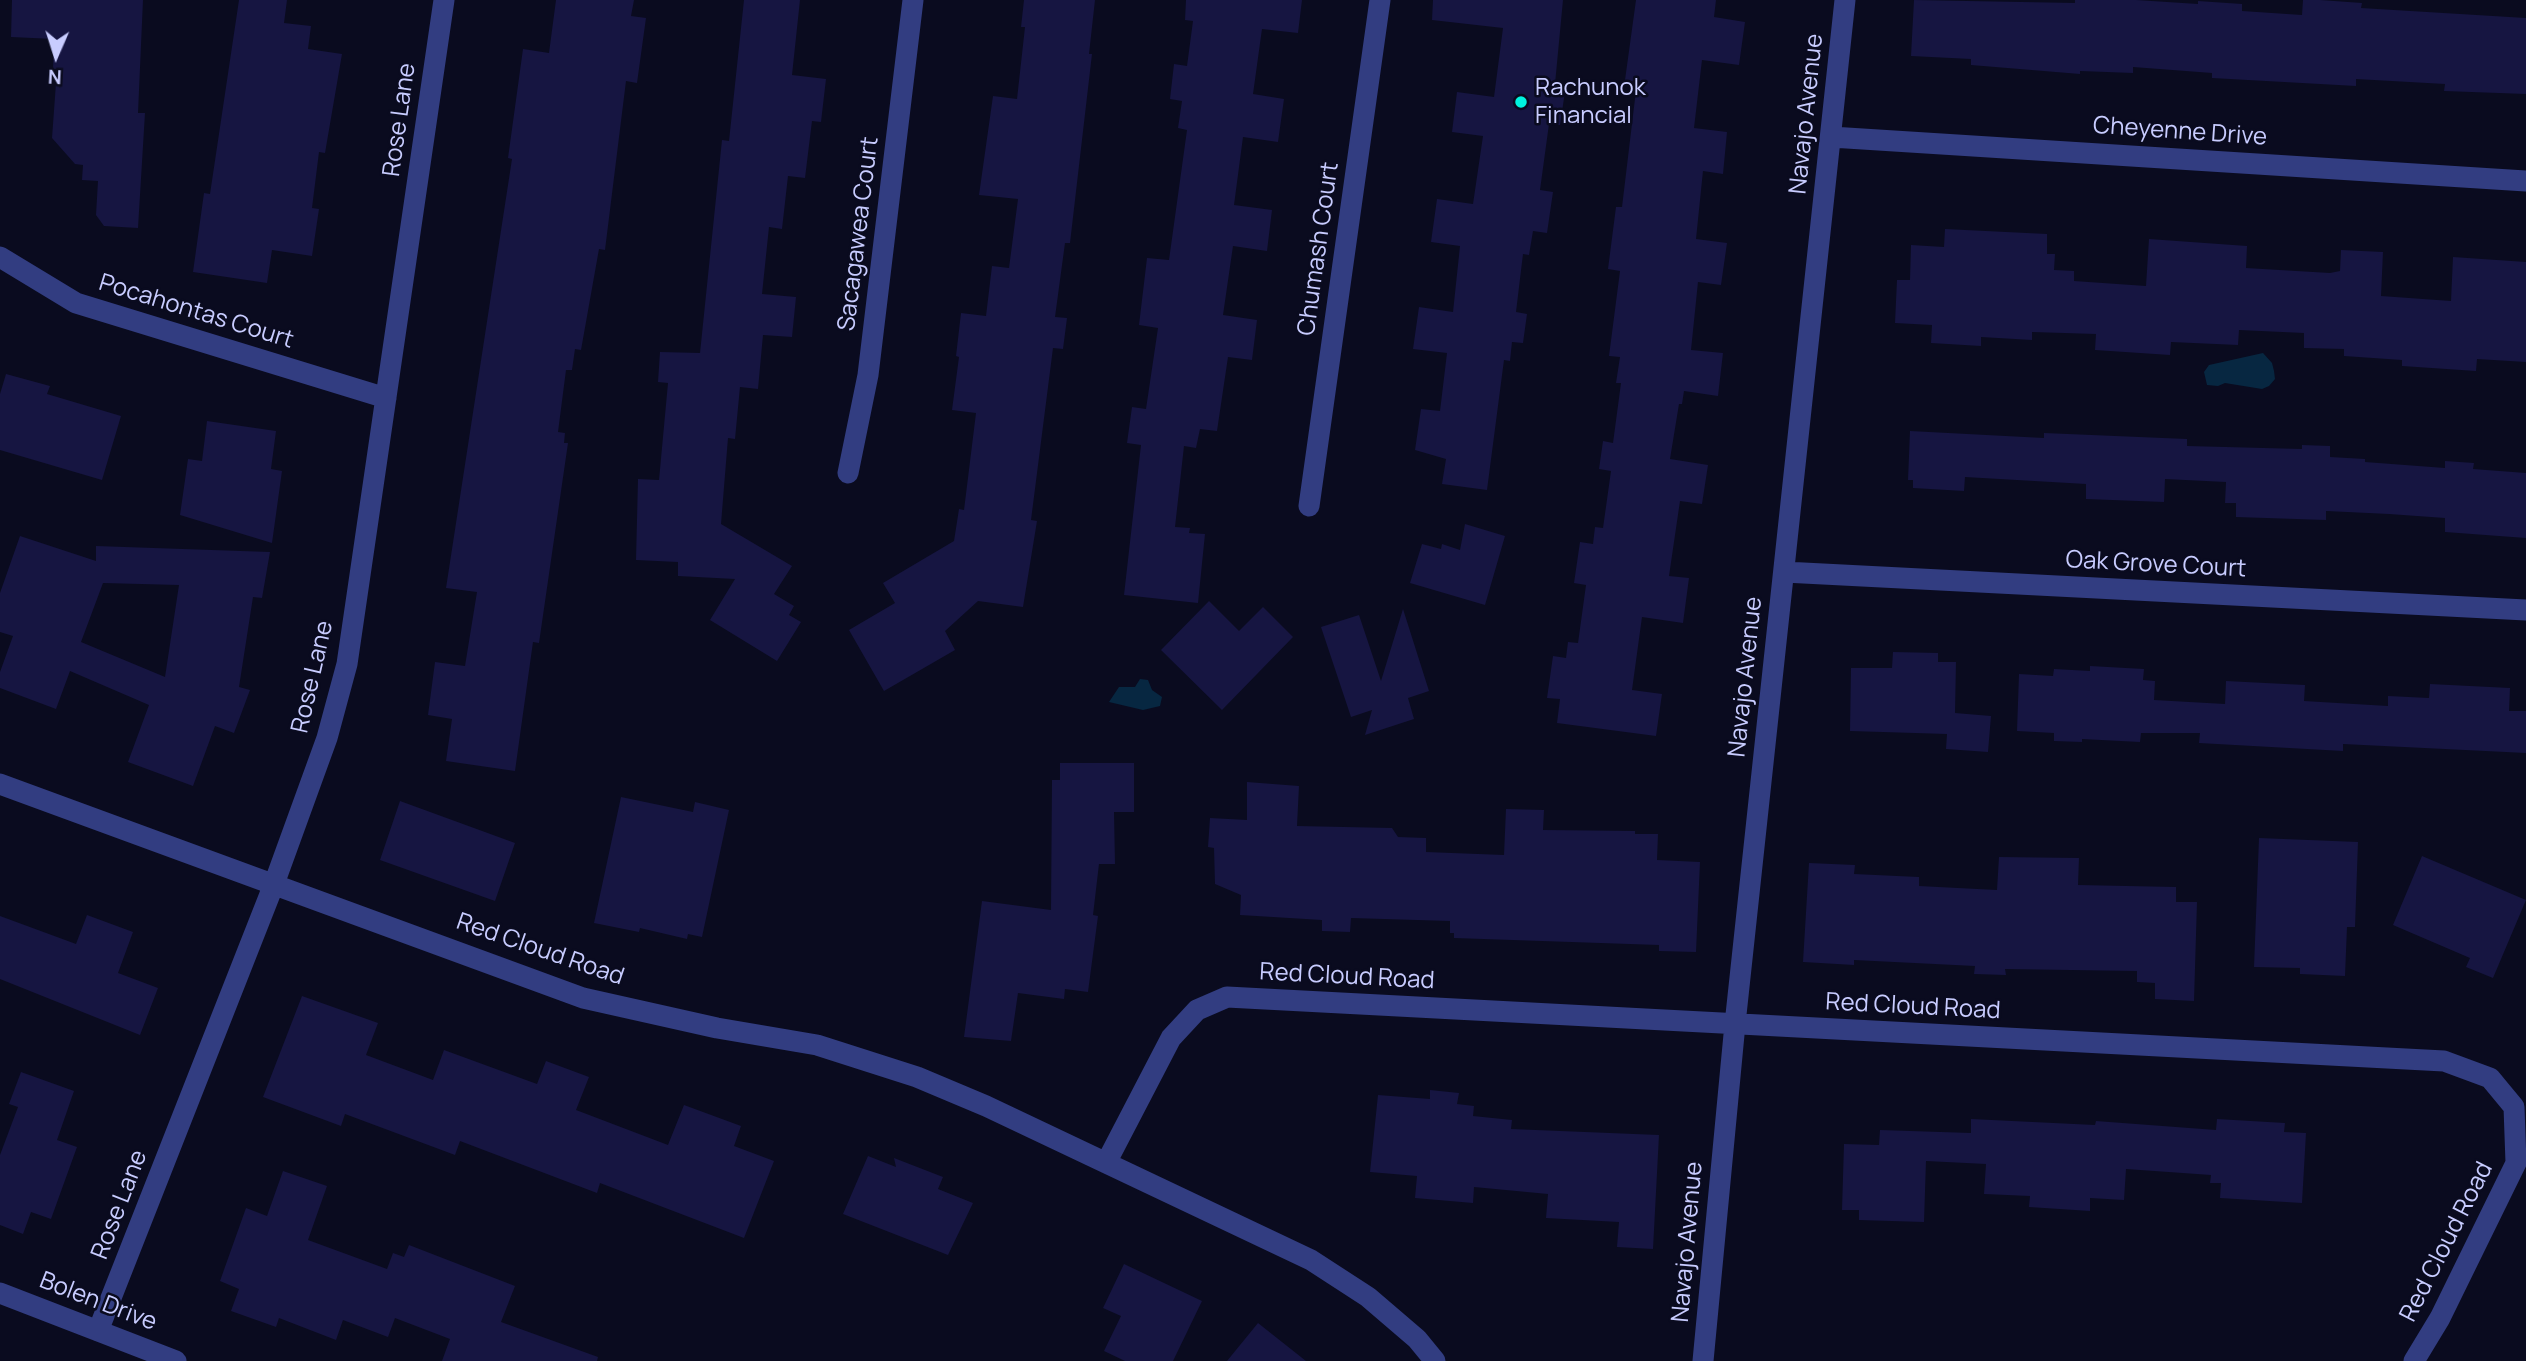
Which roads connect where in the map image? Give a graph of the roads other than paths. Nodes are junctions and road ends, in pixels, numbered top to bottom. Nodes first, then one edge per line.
1 (444, 0) edge
2 (913, 0) edge
3 (1380, 0) edge
4 (1845, 0) edge
5 (1831, 136) junction
6 (2526, 181) edge
7 (0, 257) edge
8 (386, 398) junction
9 (848, 473) dead end
10 (1310, 506) dead end
11 (1784, 572) junction
12 (2526, 610) edge
13 (0, 784) edge
14 (274, 884) junction
15 (1735, 1024) junction
16 (1106, 1163) junction
17 (0, 1293) edge
18 (98, 1331) junction
19 (176, 1361) edge
20 (1435, 1361) edge
21 (1703, 1361) edge
22 (2414, 1361) edge

1 - 8 street, Rose Lane
2 - 9 street, Sacagawea Court
3 - 10 street, Chumash Court
4 - 5 street, Navajo Avenue
5 - 6 street, Cheyenne Drive
5 - 11 street, Navajo Avenue
7 - 8 street, Pocahontas Court
8 - 14 street, Rose Lane
11 - 12 street, Oak Grove Court
11 - 15 street, Navajo Avenue
13 - 14 street, Red Cloud Road
14 - 16 street, Red Cloud Road
14 - 18 street, Rose Lane
15 - 16 street, Red Cloud Road
15 - 21 street, Navajo Avenue
15 - 22 street, Red Cloud Road
16 - 20 street, Red Cloud Road
17 - 18 street, Bolen Drive
18 - 19 street, Bolen Drive

